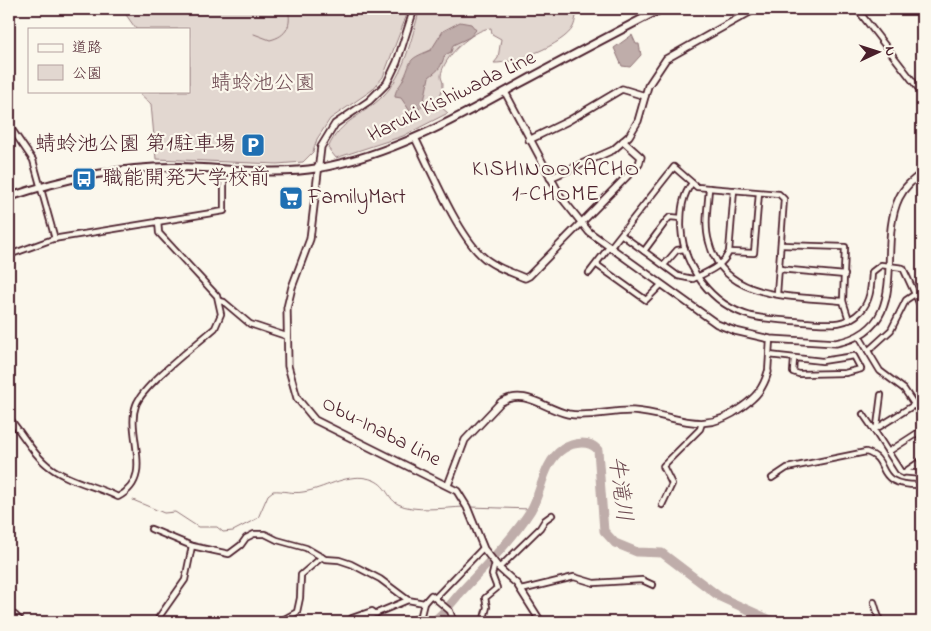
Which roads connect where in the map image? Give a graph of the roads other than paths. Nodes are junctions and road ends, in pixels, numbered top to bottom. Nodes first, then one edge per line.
1 (414, 9) edge
2 (661, 9) edge
3 (755, 9) edge
4 (857, 9) edge
5 (505, 92) junction
6 (922, 93) edge
7 (645, 96) junction
8 (9, 125) edge
9 (415, 138) junction
10 (529, 140) junction
11 (623, 141) junction
12 (318, 168) junction
13 (224, 170) junction
14 (922, 173) edge
15 (550, 178) junction
16 (692, 184) junction
17 (40, 186) junction
18 (709, 188) junction
19 (734, 190) junction
20 (758, 192) junction
21 (9, 197) edge
22 (681, 218) junction
23 (158, 221) junction
24 (580, 223) junction
25 (622, 235) junction
26 (55, 239) junction
27 (781, 245) junction
28 (609, 248) junction
29 (685, 249) junction
30 (644, 251) junction
31 (728, 252) junction
32 (9, 255) edge
33 (597, 265) junction
34 (664, 265) junction
35 (719, 265) junction
36 (890, 266) junction
37 (779, 269) junction
38 (589, 273) dead end
39 (845, 274) junction
40 (698, 277) junction
41 (661, 285) junction
42 (777, 294) junction
43 (915, 294) junction
44 (843, 301) junction
45 (220, 302) junction
46 (922, 310) edge
47 (849, 320) junction
48 (286, 336) junction
49 (859, 336) junction
50 (770, 339) junction
51 (868, 351) junction
52 (769, 355) junction
53 (794, 359) junction
54 (768, 372) joint
55 (881, 395) dead end
56 (922, 400) edge
57 (915, 405) junction
58 (863, 414) dead end
59 (922, 416) edge
60 (9, 418) edge
61 (702, 424) junction
62 (874, 430) junction
63 (922, 430) edge
64 (888, 452) junction
65 (922, 460) edge
66 (904, 473) junction
67 (922, 474) edge
68 (772, 478) dead end
69 (448, 485) junction
70 (922, 485) edge
71 (662, 505) dead end
72 (552, 516) dead end
73 (150, 529) dead end
74 (192, 546) junction
75 (484, 549) junction
76 (322, 557) junction
77 (494, 563) junction
78 (499, 568) junction
79 (653, 586) dead end
80 (521, 590) junction
81 (435, 598) junction
82 (408, 600) junction
83 (874, 602) dead end
84 (424, 603) junction
85 (9, 613) edge
86 (376, 614) junction
87 (352, 618) dead end
88 (365, 618) dead end
89 (22, 622) edge
90 (157, 622) edge
91 (280, 622) edge
92 (411, 622) edge
93 (454, 622) edge
94 (483, 622) edge
95 (541, 622) edge
96 (880, 622) edge

1 - 12 street, Obu-Inaba Line
2 - 5 main road, Haruki Kishiwada Line
3 - 7 street
4 - 6 street
5 - 9 main road, Haruki Kishiwada Line
5 - 10 street
7 - 10 street
7 - 11 street
8 - 17 street
9 - 12 main road, Haruki Kishiwada Line
9 - 24 street
10 - 15 street
11 - 15 street
11 - 24 street
12 - 13 main road, Haruki Kishiwada Line
12 - 48 street, Obu-Inaba Line
13 - 17 main road, Haruki Kishiwada Line
13 - 23 street
14 - 36 street
15 - 24 street
16 - 18 street
16 - 22 street
16 - 25 street
17 - 21 main road, Haruki Kishiwada Line
17 - 26 street
18 - 19 street
18 - 35 street
19 - 20 street
19 - 31 street
20 - 27 street
20 - 31 street
22 - 29 street
22 - 30 street
23 - 26 street
23 - 45 street
24 - 28 street
25 - 28 street
25 - 30 street
26 - 32 street
27 - 37 street
27 - 39 street
28 - 33 street
28 - 41 street
29 - 34 street
29 - 40 street
30 - 34 street
31 - 35 street
33 - 38 street
33 - 41 street
34 - 40 street
35 - 40 street
35 - 42 street
36 - 43 street
36 - 47 street
36 - 49 street
37 - 39 street
37 - 42 street
39 - 44 street
40 - 47 street
41 - 50 street
42 - 44 street
43 - 46 street
43 - 51 street
44 - 47 street
45 - 48 street
45 - 60 street
48 - 69 street, Obu-Inaba Line
49 - 50 street
49 - 51 street
50 - 52 street
51 - 57 street
52 - 53 street
52 - 54 street
53 - 53 street
54 - 61 street
55 - 62 street
56 - 57 street
57 - 59 street
57 - 62 street
58 - 62 street
61 - 69 street
61 - 71 street
62 - 64 street
63 - 64 street
64 - 66 street
65 - 66 street
66 - 67 street
68 - 70 street
69 - 75 street, Obu-Inaba Line
72 - 78 street
73 - 74 street
74 - 76 street
74 - 90 street
75 - 77 street, Obu-Inaba Line
75 - 81 street
76 - 82 street
76 - 91 street
77 - 78 street, Obu-Inaba Line
77 - 94 street
78 - 80 street, Obu-Inaba Line
79 - 80 street
80 - 95 street, Obu-Inaba Line
81 - 84 street
81 - 93 street
82 - 84 street
82 - 86 street
83 - 96 street
84 - 92 street
85 - 89 street
86 - 87 street
86 - 88 street

